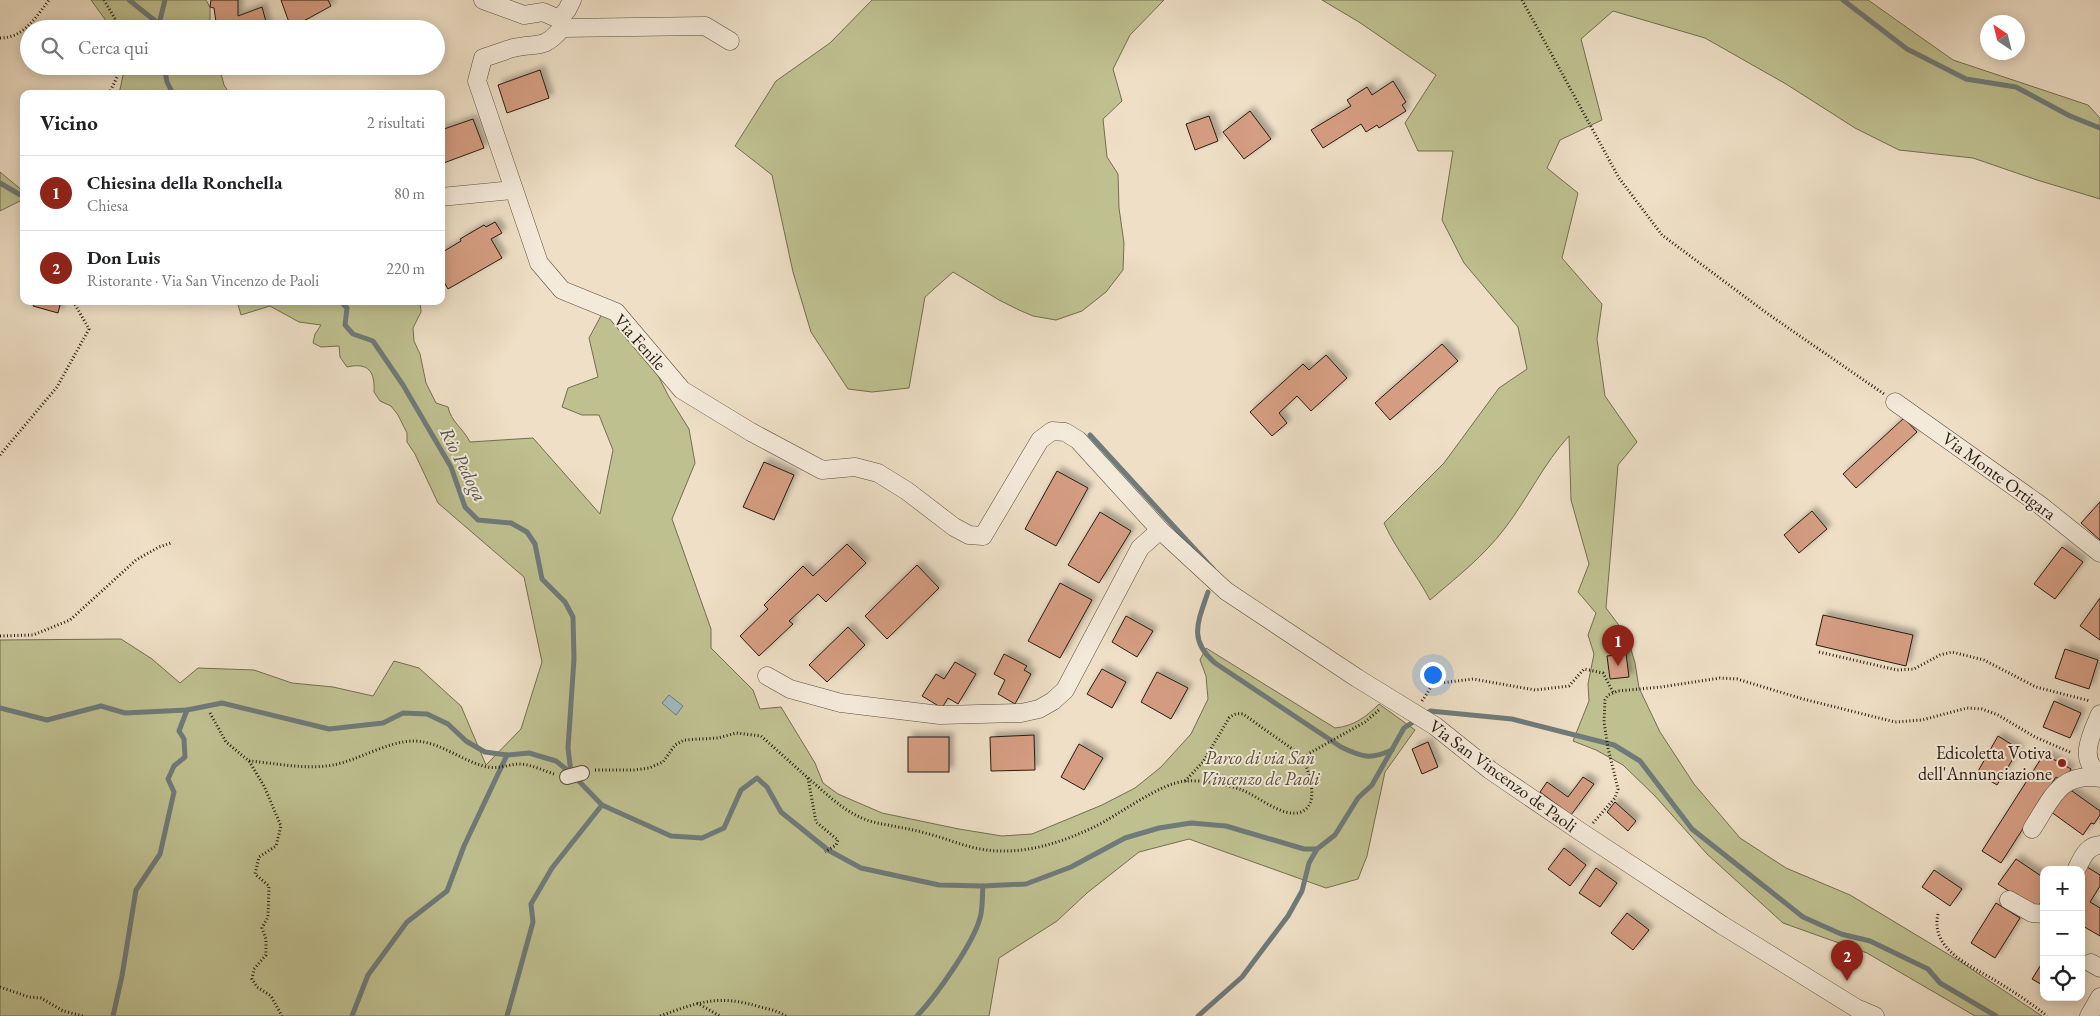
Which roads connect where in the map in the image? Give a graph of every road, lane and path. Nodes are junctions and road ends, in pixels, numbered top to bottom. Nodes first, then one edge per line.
1 (49, 0) edge
2 (104, 0) edge
3 (483, 0) edge
4 (572, 0) edge
5 (1522, 0) edge
6 (34, 20) edge
7 (116, 20) edge
8 (561, 23) junction
9 (20, 32) edge
10 (0, 38) edge
11 (730, 41) dead end
12 (118, 75) edge
13 (111, 90) edge
14 (513, 190) junction
15 (445, 197) edge
16 (75, 305) edge
17 (1895, 402) joint
18 (0, 455) edge
19 (1160, 530) junction
20 (982, 536) joint
21 (171, 543) dead end
22 (2100, 553) edge
23 (0, 636) edge
24 (1819, 652) dead end
25 (767, 676) dead end
26 (1612, 692) junction
27 (1391, 698) junction
28 (2096, 708) edge
29 (1412, 712) junction
30 (210, 713) dead end
31 (1298, 753) junction
32 (1308, 754) junction
33 (2088, 760) junction
34 (248, 761) junction
35 (1305, 761) junction
36 (582, 774) joint
37 (2100, 774) edge
38 (567, 777) joint
39 (808, 778) junction
40 (2100, 778) edge
41 (1185, 781) junction
42 (2032, 829) dead end
43 (1581, 832) junction
44 (2100, 845) edge
45 (825, 852) dead end
46 (2078, 866) edge
47 (2009, 900) dead end
48 (1938, 914) dead end
49 (2040, 914) edge
50 (0, 987) edge
51 (2100, 997) edge
52 (697, 1003) junction
53 (1853, 1012) edge
54 (83, 1016) edge
55 (282, 1016) edge
56 (660, 1016) edge
57 (720, 1016) edge
58 (786, 1016) edge
59 (1875, 1016) edge
60 (2047, 1016) edge
61 (2089, 1016) edge

1 - 6 path
2 - 7 path
3 - 8 street
4 - 8 street
5 - 17 path
8 - 11 street
8 - 14 street, Via Fenile
9 - 10 path
12 - 13 path
14 - 15 street
14 - 20 street, Via Fenile
16 - 18 path
17 - 22 street, Via Monte Ortigara
19 - 20 street, Via San Vincenzo de Paoli
19 - 25 street
19 - 27 street, Via San Vincenzo de Paoli
21 - 23 path
24 - 28 path
26 - 29 path
26 - 33 path
26 - 43 path
27 - 29 street, Via San Vincenzo de Paoli
27 - 32 path
28 - 33 street
29 - 43 street, Via San Vincenzo de Paoli
30 - 34 path
31 - 32 path
31 - 35 path
31 - 41 path
32 - 35 path
33 - 37 street
34 - 38 path
34 - 55 path
35 - 41 path
36 - 38 street
36 - 39 path
39 - 41 path
39 - 45 path
40 - 42 street
43 - 53 street, Via San Vincenzo de Paoli
44 - 46 street
47 - 49 street
48 - 60 path
50 - 54 path
51 - 61 street
52 - 56 path
52 - 57 path
52 - 58 path
53 - 59 street, Via San Vincenzo de Paoli

